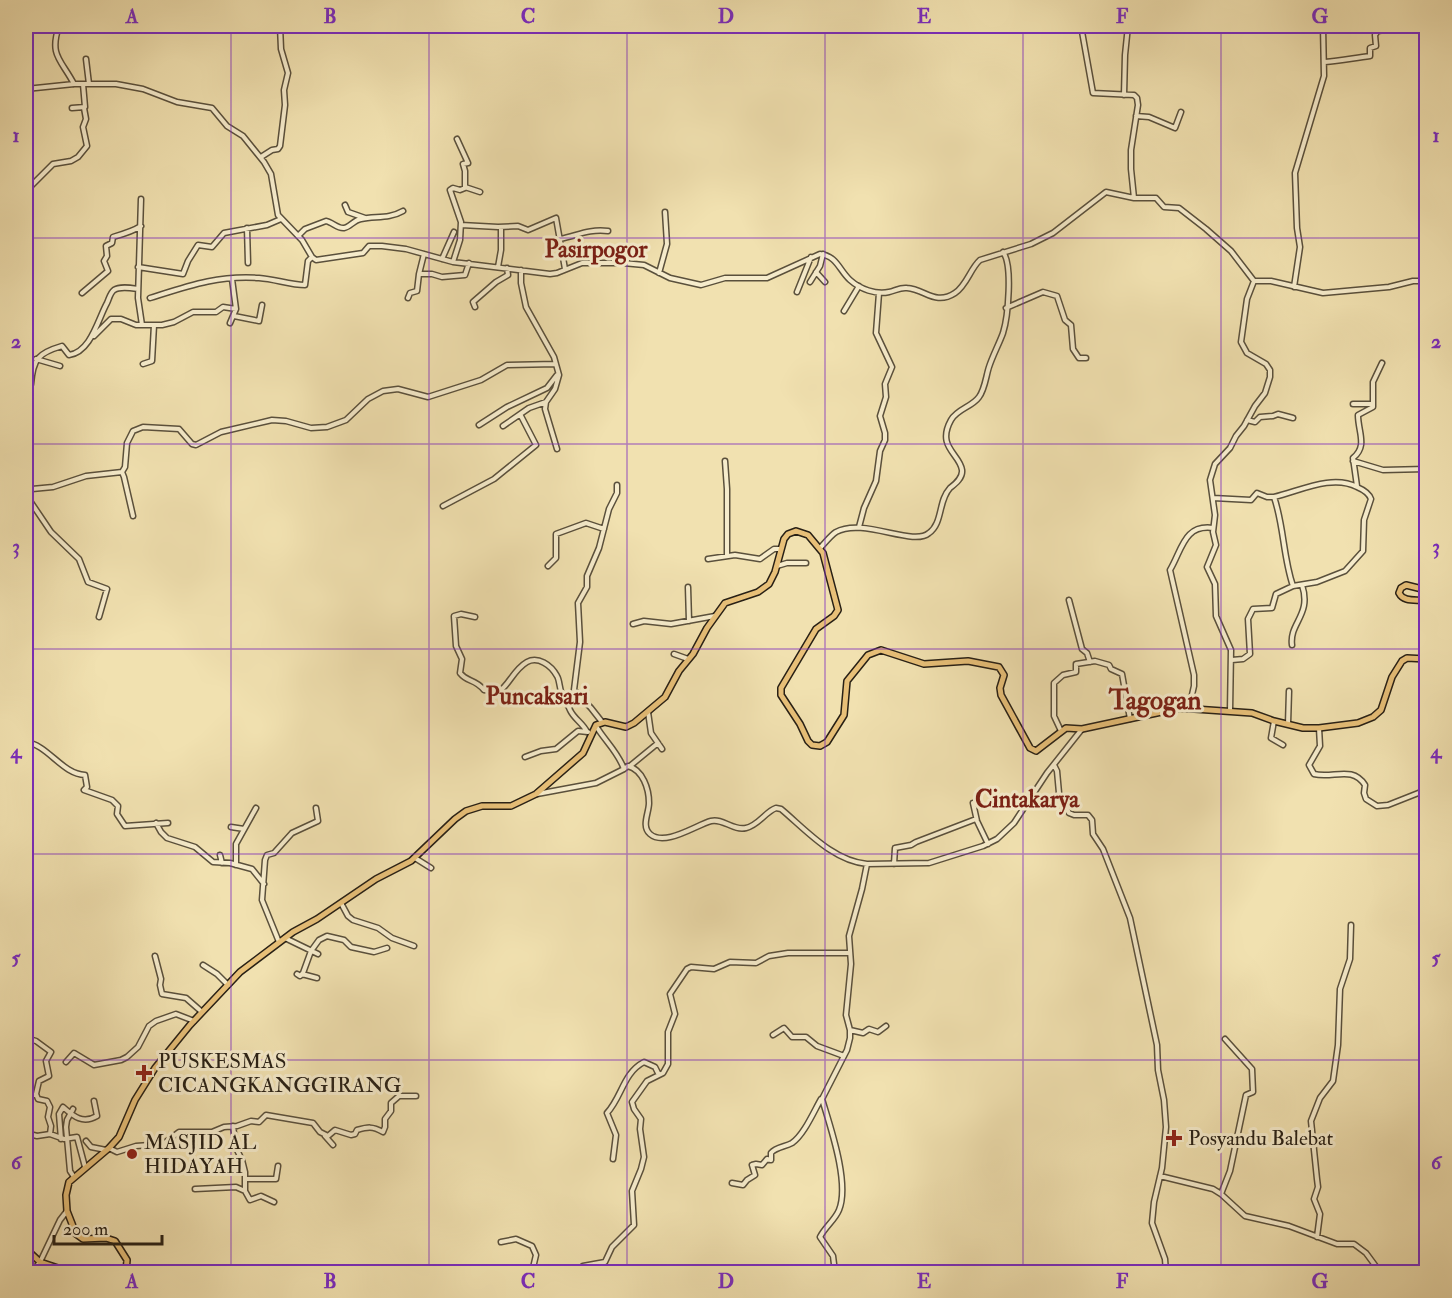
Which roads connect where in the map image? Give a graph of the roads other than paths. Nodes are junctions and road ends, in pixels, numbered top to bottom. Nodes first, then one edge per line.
1 (59, 26) edge
2 (280, 26) edge
3 (1081, 26) edge
4 (1127, 26) edge
5 (1161, 26) edge
6 (1323, 26) edge
7 (1412, 26) edge
8 (86, 59) dead end
9 (1325, 62) junction
10 (74, 84) junction
11 (83, 84) junction
12 (89, 84) junction
13 (26, 88) edge
14 (1124, 95) junction
15 (72, 108) dead end
16 (84, 108) junction
17 (1181, 112) dead end
18 (1136, 116) junction
19 (457, 139) dead end
20 (261, 157) junction
21 (465, 187) junction
22 (26, 191) edge
23 (480, 192) dead end
24 (1134, 198) junction
25 (141, 199) dead end
26 (345, 206) dead end
27 (403, 211) dead end
28 (665, 213) dead end
29 (365, 218) junction
30 (281, 219) junction
31 (141, 225) junction
32 (461, 225) junction
33 (501, 227) junction
34 (247, 228) junction
35 (608, 231) dead end
36 (454, 232) dead end
37 (298, 236) junction
38 (560, 239) junction
39 (1003, 252) junction
40 (424, 254) junction
41 (823, 254) junction
42 (811, 256) junction
43 (312, 257) junction
44 (442, 259) junction
45 (453, 262) junction
46 (248, 263) dead end
47 (469, 263) junction
48 (138, 267) junction
49 (498, 267) junction
50 (507, 268) junction
51 (566, 269) junction
52 (521, 270) junction
53 (816, 272) junction
54 (659, 273) junction
55 (419, 274) junction
56 (232, 279) junction
57 (1254, 281) junction
58 (1426, 281) edge
59 (810, 282) dead end
60 (825, 282) dead end
61 (859, 286) junction
62 (1294, 287) junction
63 (138, 289) junction
64 (797, 292) dead end
65 (82, 293) dead end
66 (879, 293) junction
67 (150, 298) dead end
68 (408, 298) dead end
69 (262, 305) dead end
70 (475, 307) dead end
71 (1006, 308) junction
72 (236, 309) junction
73 (844, 311) dead end
74 (234, 316) junction
75 (230, 323) dead end
76 (142, 325) junction
77 (154, 325) junction
78 (90, 338) junction
79 (1086, 358) dead end
80 (36, 359) junction
81 (1382, 363) dead end
82 (143, 364) dead end
83 (60, 366) dead end
84 (557, 366) junction
85 (31, 384) dead end
86 (546, 402) junction
87 (1353, 404) dead end
88 (1373, 404) junction
89 (520, 414) junction
90 (1293, 418) dead end
91 (1247, 420) junction
92 (479, 425) dead end
93 (503, 426) dead end
94 (557, 449) dead end
95 (725, 461) dead end
96 (1353, 461) junction
97 (1426, 469) edge
98 (122, 472) junction
99 (616, 485) dead end
100 (1357, 487) junction
101 (26, 494) edge
102 (1274, 497) junction
103 (1213, 498) junction
104 (443, 506) dead end
105 (133, 516) dead end
106 (859, 527) junction
107 (1213, 528) junction
108 (604, 529) junction
109 (819, 548) junction
110 (781, 549) junction
111 (727, 556) junction
112 (708, 559) dead end
113 (806, 563) dead end
114 (548, 566) dead end
115 (777, 566) junction
116 (1302, 585) junction
117 (1293, 586) junction
118 (688, 587) dead end
119 (1426, 590) edge
120 (1069, 600) dead end
121 (1426, 601) edge
122 (715, 615) junction
123 (475, 616) dead end
124 (99, 617) dead end
125 (689, 621) junction
126 (633, 624) dead end
127 (1293, 645) dead end
128 (674, 654) dead end
129 (688, 659) junction
130 (1232, 660) junction
131 (1426, 660) edge
132 (1090, 662) junction
133 (1289, 691) dead end
134 (1188, 708) junction
135 (1230, 711) junction
136 (648, 712) junction
137 (1130, 719) junction
138 (1274, 721) junction
139 (599, 724) junction
140 (1288, 725) junction
141 (1319, 728) junction
142 (1082, 729) junction
143 (1061, 731) junction
144 (589, 732) junction
145 (26, 742) edge
146 (658, 743) junction
147 (1283, 745) dead end
148 (662, 749) dead end
149 (525, 757) dead end
150 (1054, 765) junction
151 (627, 768) junction
152 (1426, 790) edge
153 (536, 794) junction
154 (973, 803) dead end
155 (256, 808) dead end
156 (316, 808) dead end
157 (976, 819) junction
158 (156, 823) junction
159 (168, 823) dead end
160 (231, 827) dead end
161 (244, 829) junction
162 (988, 844) junction
163 (220, 855) dead end
164 (415, 858) junction
165 (222, 863) junction
166 (867, 864) junction
167 (894, 864) junction
168 (236, 865) junction
169 (431, 867) dead end
170 (264, 885) junction
171 (341, 903) junction
172 (1351, 925) dead end
173 (285, 938) junction
174 (279, 942) junction
175 (414, 946) dead end
176 (387, 948) dead end
177 (311, 951) junction
178 (850, 953) junction
179 (318, 954) dead end
180 (155, 956) dead end
181 (203, 965) dead end
182 (317, 978) dead end
183 (228, 985) junction
184 (202, 1012) junction
185 (194, 1021) junction
186 (886, 1026) dead end
187 (850, 1030) junction
188 (773, 1035) dead end
189 (26, 1038) edge
190 (1225, 1039) dead end
191 (844, 1056) junction
192 (66, 1062) dead end
193 (659, 1076) junction
194 (26, 1095) edge
195 (36, 1095) junction
196 (416, 1096) dead end
197 (822, 1099) junction
198 (94, 1101) dead end
199 (73, 1109) dead end
200 (71, 1114) junction
201 (232, 1126) junction
202 (26, 1133) edge
203 (50, 1134) junction
204 (325, 1136) junction
205 (61, 1138) junction
206 (68, 1139) junction
207 (86, 1141) dead end
208 (333, 1145) dead end
209 (108, 1149) junction
210 (613, 1160) dead end
211 (278, 1166) dead end
212 (85, 1167) junction
213 (1160, 1176) junction
214 (74, 1177) junction
215 (246, 1179) junction
216 (732, 1183) dead end
217 (195, 1189) dead end
218 (245, 1191) junction
219 (1221, 1194) junction
220 (274, 1202) dead end
221 (67, 1211) junction
222 (1317, 1237) junction
223 (501, 1242) dead end
224 (26, 1248) edge
225 (40, 1262) junction
226 (26, 1270) edge
227 (70, 1272) edge
228 (126, 1272) edge
229 (532, 1272) edge
230 (576, 1272) edge
231 (835, 1272) edge
232 (1166, 1272) edge
233 (1380, 1272) edge

1 - 10 street
2 - 20 street
3 - 14 street
4 - 5 street
4 - 14 street
6 - 9 street
7 - 9 street
8 - 12 street
9 - 62 street
10 - 11 street
10 - 13 street
11 - 12 street
11 - 16 street
12 - 20 street
14 - 18 street
15 - 16 street
16 - 22 street
17 - 18 street
18 - 24 street
19 - 21 street
20 - 30 street
21 - 23 street
21 - 32 street
24 - 39 street
24 - 57 street
25 - 31 street
26 - 29 street
27 - 29 street
28 - 54 street
29 - 37 street
30 - 34 street
30 - 37 street
31 - 48 street
31 - 65 street
32 - 33 street
32 - 45 street
33 - 38 street
33 - 49 street
34 - 46 street
34 - 48 street
35 - 38 street
36 - 44 street
37 - 43 street
38 - 51 street
39 - 66 street
39 - 71 street
40 - 43 street
40 - 44 street
40 - 55 street
41 - 42 street
41 - 53 street
41 - 61 street
42 - 54 street
42 - 64 street
43 - 56 street
44 - 45 street
45 - 47 street
47 - 49 street
47 - 55 street
48 - 63 street
49 - 50 street
50 - 52 street
50 - 70 street
51 - 52 street
51 - 54 street
52 - 84 street
53 - 59 street
53 - 60 street
55 - 68 street
56 - 67 street
56 - 72 street
57 - 62 street
57 - 91 street
58 - 62 street
61 - 66 street
61 - 73 street
63 - 76 street
63 - 78 street
66 - 106 street
69 - 74 street
71 - 79 street
71 - 106 street
72 - 74 street
72 - 77 street
74 - 75 street
76 - 77 street
76 - 78 street
77 - 82 street
78 - 80 street
80 - 83 street
80 - 85 street
81 - 88 street
84 - 86 street
84 - 92 street
84 - 98 street
86 - 89 street
86 - 94 street
87 - 88 street
88 - 96 street
89 - 93 street
89 - 104 street
90 - 91 street
91 - 103 street
95 - 111 street
96 - 97 street
96 - 100 street
98 - 101 street
98 - 105 street
99 - 108 street
100 - 102 street
100 - 116 street
101 - 124 street
102 - 103 street
102 - 117 street
103 - 107 street
106 - 109 street
107 - 130 street
107 - 134 street
108 - 114 street
108 - 139 street
109 - 110 main road
109 - 143 main road
110 - 111 street
110 - 115 main road
111 - 112 street
113 - 115 street
115 - 122 main road
116 - 117 street
116 - 127 street
117 - 130 street
118 - 125 street
119 - 121 main road
120 - 132 street
122 - 125 street
122 - 129 main road
123 - 144 street
125 - 126 street
128 - 129 street
129 - 136 main road
130 - 135 street
131 - 141 main road
132 - 137 street
132 - 143 street
133 - 140 street
134 - 135 main road
134 - 137 main road
135 - 138 main road
136 - 139 main road
136 - 146 street
137 - 142 main road
138 - 140 main road
138 - 147 street
139 - 144 main road
139 - 151 street
140 - 141 main road
141 - 152 street
142 - 143 main road
142 - 150 street
144 - 149 street
144 - 153 main road
145 - 158 street
146 - 148 street
146 - 151 street
150 - 162 street
150 - 213 street
151 - 153 street
151 - 166 street
153 - 164 main road
154 - 157 street
155 - 161 street
156 - 170 street
157 - 162 street
157 - 167 street
158 - 159 street
158 - 165 street
160 - 161 street
161 - 168 street
162 - 167 street
163 - 165 street
164 - 169 street
164 - 171 main road
165 - 168 street
166 - 167 street
166 - 178 street
168 - 170 street
170 - 174 street
171 - 173 main road
171 - 175 street
172 - 222 street
173 - 174 main road
173 - 177 street
174 - 183 main road
176 - 177 street
177 - 179 street
177 - 182 street
178 - 187 street
178 - 193 street
180 - 184 street
181 - 183 street
183 - 184 main road
184 - 185 main road
185 - 192 street
185 - 209 main road
186 - 187 street
187 - 191 street
188 - 191 street
189 - 195 street
190 - 219 street
191 - 197 street
193 - 210 street
193 - 230 street
194 - 195 street
195 - 203 street
196 - 204 street
197 - 216 street
197 - 231 street
198 - 200 street
199 - 200 street
200 - 205 street
200 - 206 street
201 - 204 street
201 - 209 street
201 - 215 street
202 - 203 street
203 - 205 street
204 - 208 street
205 - 206 street
206 - 212 street
206 - 214 street
207 - 209 street
209 - 212 main road
211 - 215 street
212 - 214 main road
213 - 219 street
213 - 232 street
214 - 221 main road
215 - 218 street
217 - 218 street
218 - 220 street
219 - 222 street
221 - 225 street
221 - 228 main road
222 - 233 street
223 - 229 street
224 - 225 main road
225 - 226 street
225 - 227 main road

